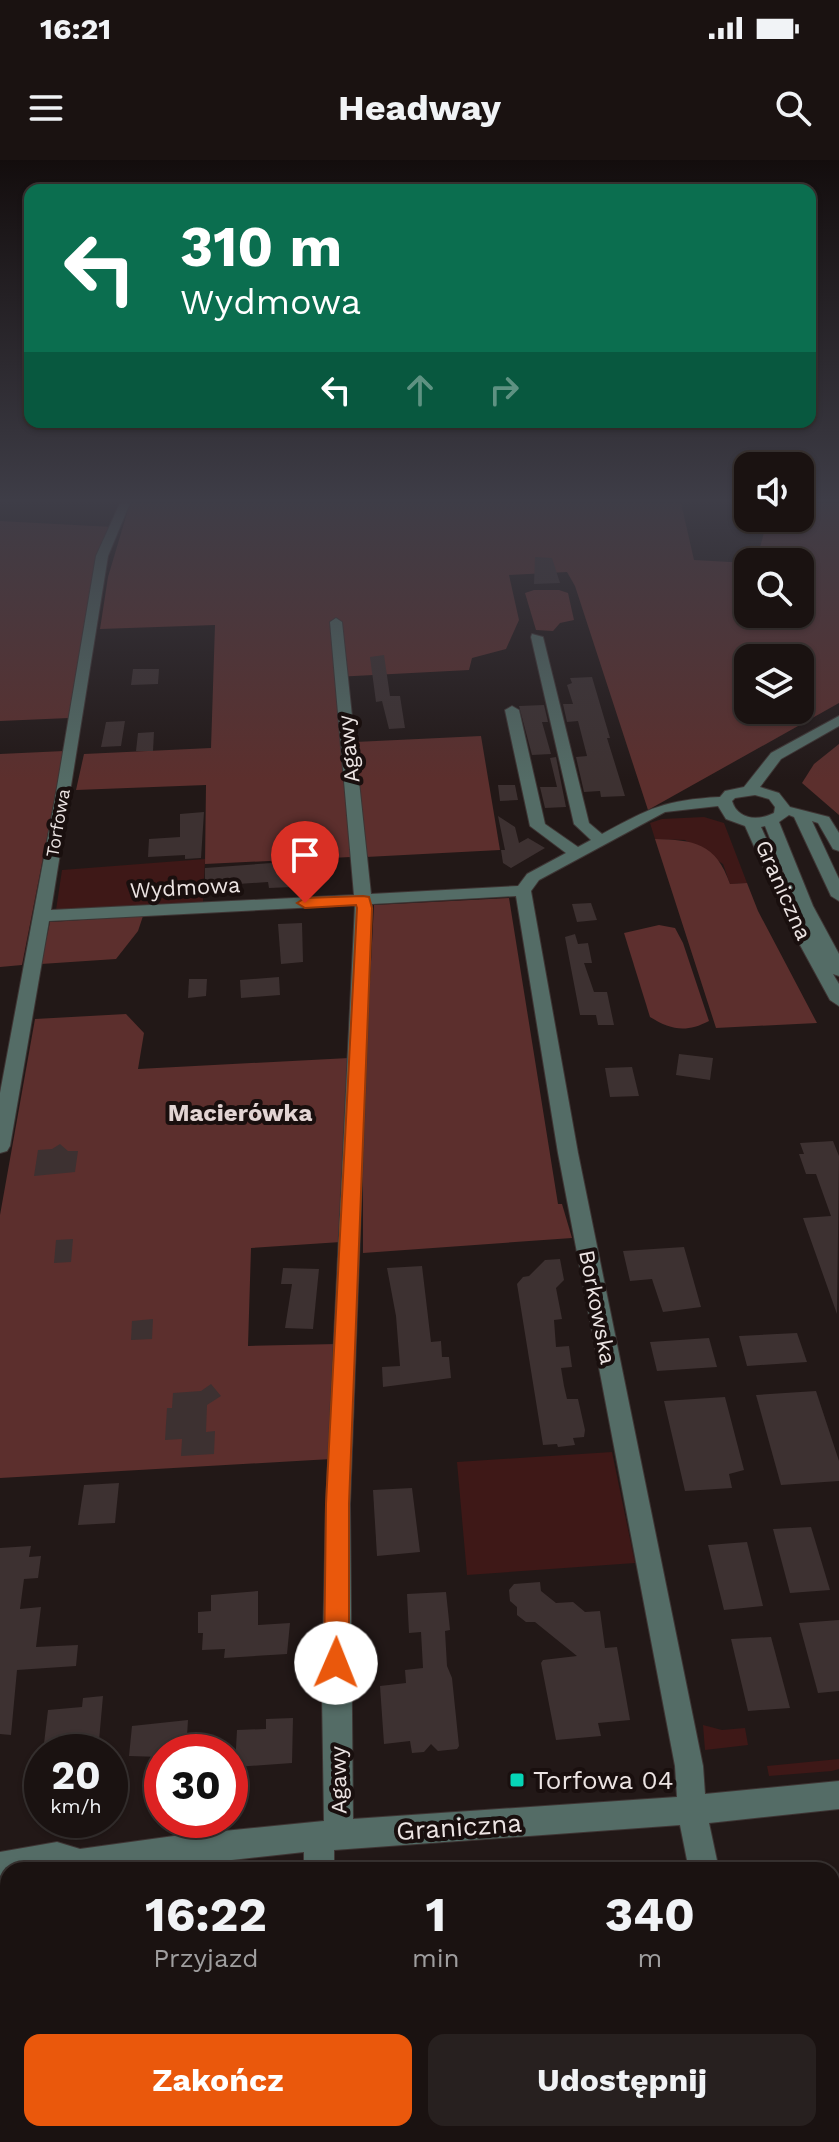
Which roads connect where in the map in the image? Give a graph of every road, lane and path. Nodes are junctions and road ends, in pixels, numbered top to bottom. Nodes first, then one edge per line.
1 (95, 595) edge
2 (336, 622) dead end
3 (537, 637) dead end
4 (512, 710) dead end
5 (839, 720) edge
6 (799, 744) junction
7 (750, 790) junction
8 (774, 796) junction
9 (726, 807) junction
10 (785, 814) junction
11 (751, 822) junction
12 (603, 840) junction
13 (839, 846) edge
14 (578, 854) junction
15 (523, 891) junction
16 (839, 896) edge
17 (363, 900) junction
18 (41, 916) junction
19 (819, 966) junction
20 (839, 969) edge
21 (839, 1000) edge
22 (0, 1146) edge
23 (839, 1795) edge
24 (692, 1811) junction
25 (329, 1837) junction
26 (198, 1860) edge
27 (28, 1862) edge
28 (66, 1862) edge
29 (163, 1862) edge
30 (321, 1862) edge
31 (702, 1862) edge

1 - 18 street, Torfowa
2 - 17 street, Agawy
3 - 12 street
4 - 14 street
5 - 6 street
6 - 7 street
6 - 8 street
7 - 8 street
7 - 9 street
8 - 10 street
9 - 11 street
9 - 12 street
10 - 11 street
10 - 13 street
10 - 16 street
10 - 20 street, Graniczna
11 - 19 street, Graniczna
12 - 14 street
14 - 15 street
15 - 17 street, Wydmowa
15 - 24 street, Borkowska
17 - 18 street, Wydmowa
17 - 25 street, Agawy
18 - 22 street, Torfowa
19 - 20 street
19 - 21 street, Graniczna
23 - 24 street, Graniczna
24 - 25 street, Graniczna
24 - 31 street, Borkowska
25 - 26 street, Graniczna
25 - 30 street, Agawy
26 - 29 street, Graniczna
27 - 28 street, Graniczna

